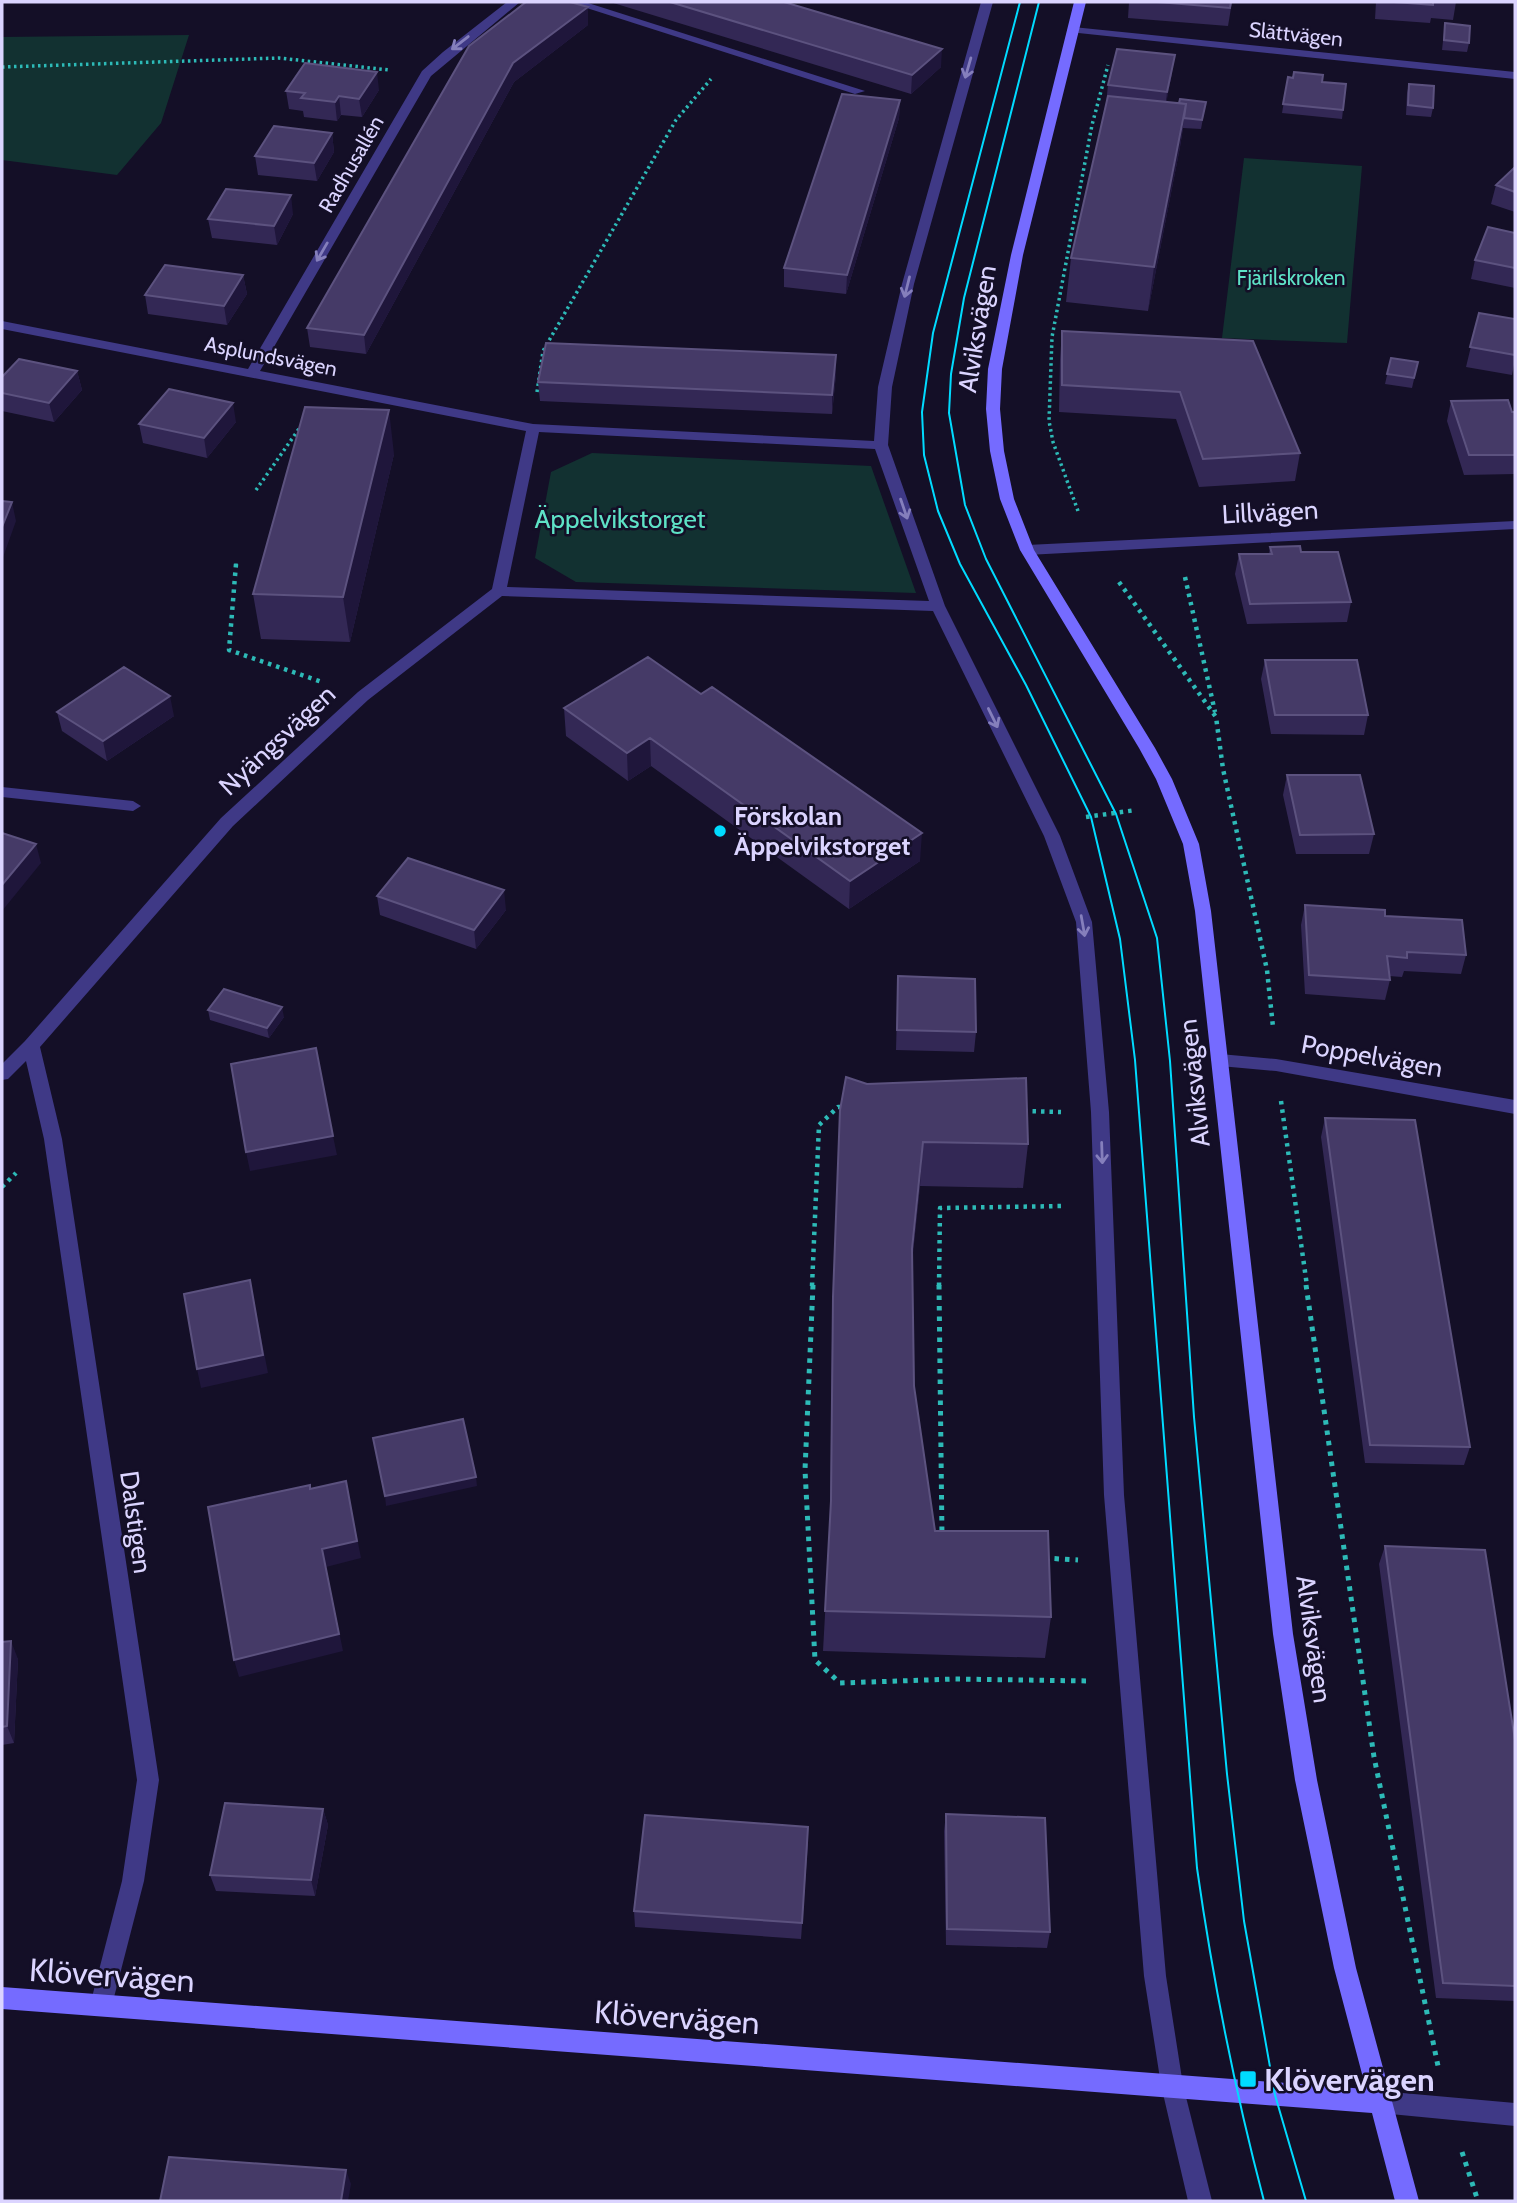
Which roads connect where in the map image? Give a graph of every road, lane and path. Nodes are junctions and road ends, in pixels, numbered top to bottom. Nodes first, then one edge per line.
1 (514, 2) edge
2 (574, 2) edge
3 (987, 2) edge
4 (1080, 2) edge
5 (1073, 30) junction
6 (734, 52) junction
7 (2, 67) edge
8 (426, 74) junction
9 (1515, 76) edge
10 (859, 91) dead end
11 (2, 325) edge
12 (252, 373) junction
13 (327, 388) junction
14 (533, 428) junction
15 (881, 445) junction
16 (256, 489) dead end
17 (1515, 525) edge
18 (1178, 541) junction
19 (1027, 550) junction
20 (236, 563) dead end
21 (499, 591) junction
22 (938, 606) junction
23 (363, 696) junction
24 (1216, 717) dead end
25 (2, 792) edge
26 (133, 806) dead end
27 (31, 1046) junction
28 (1220, 1059) junction
29 (2, 1074) edge
30 (852, 1107) edge
31 (1515, 1107) edge
32 (1017, 1111) edge
33 (1100, 1112) junction
34 (1103, 1205) junction
35 (942, 1542) edge
36 (1036, 1558) edge
37 (1120, 1562) junction
38 (1130, 1682) junction
39 (2, 1998) edge
40 (101, 2005) junction
41 (1172, 2085) junction
42 (1380, 2102) junction
43 (1515, 2115) edge
44 (1200, 2201) edge
45 (1407, 2201) edge

1 -> 8 street, Radhusallén
2 - 6 street
3 -> 15 street
4 - 5 street, Alviksvägen
5 - 9 street, Slättvägen
5 - 19 street, Alviksvägen
6 - 10 street
6 - 14 path
7 - 8 path
8 -> 12 street, Radhusallén
11 - 12 street, Asplundsvägen
12 - 13 street, Asplundsvägen
13 - 14 street, Asplundsvägen
13 - 16 path
14 - 15 street
14 - 21 street
15 -> 22 street
17 - 18 street, Lillvägen
18 - 19 street, Lillvägen
18 - 24 path
19 - 28 street, Alviksvägen
20 - 23 path
21 - 22 street
21 - 23 street, Nyängsvägen
22 -> 33 street
23 - 27 street, Nyängsvägen
25 - 26 street
27 - 29 street, Nyängsvägen
27 - 40 street, Dalstigen
28 - 31 street, Poppelvägen
28 - 42 street, Alviksvägen
30 - 38 path
32 - 33 path
33 -> 34 street
34 - 35 path
34 - 37 street
36 - 37 path
37 - 38 street
38 - 41 street
39 - 40 street, Klövervägen
40 - 41 street, Klövervägen
41 - 42 street, Klövervägen
41 - 44 street
42 - 43 street, Klövervägen
42 - 45 street, Alviksvägen

